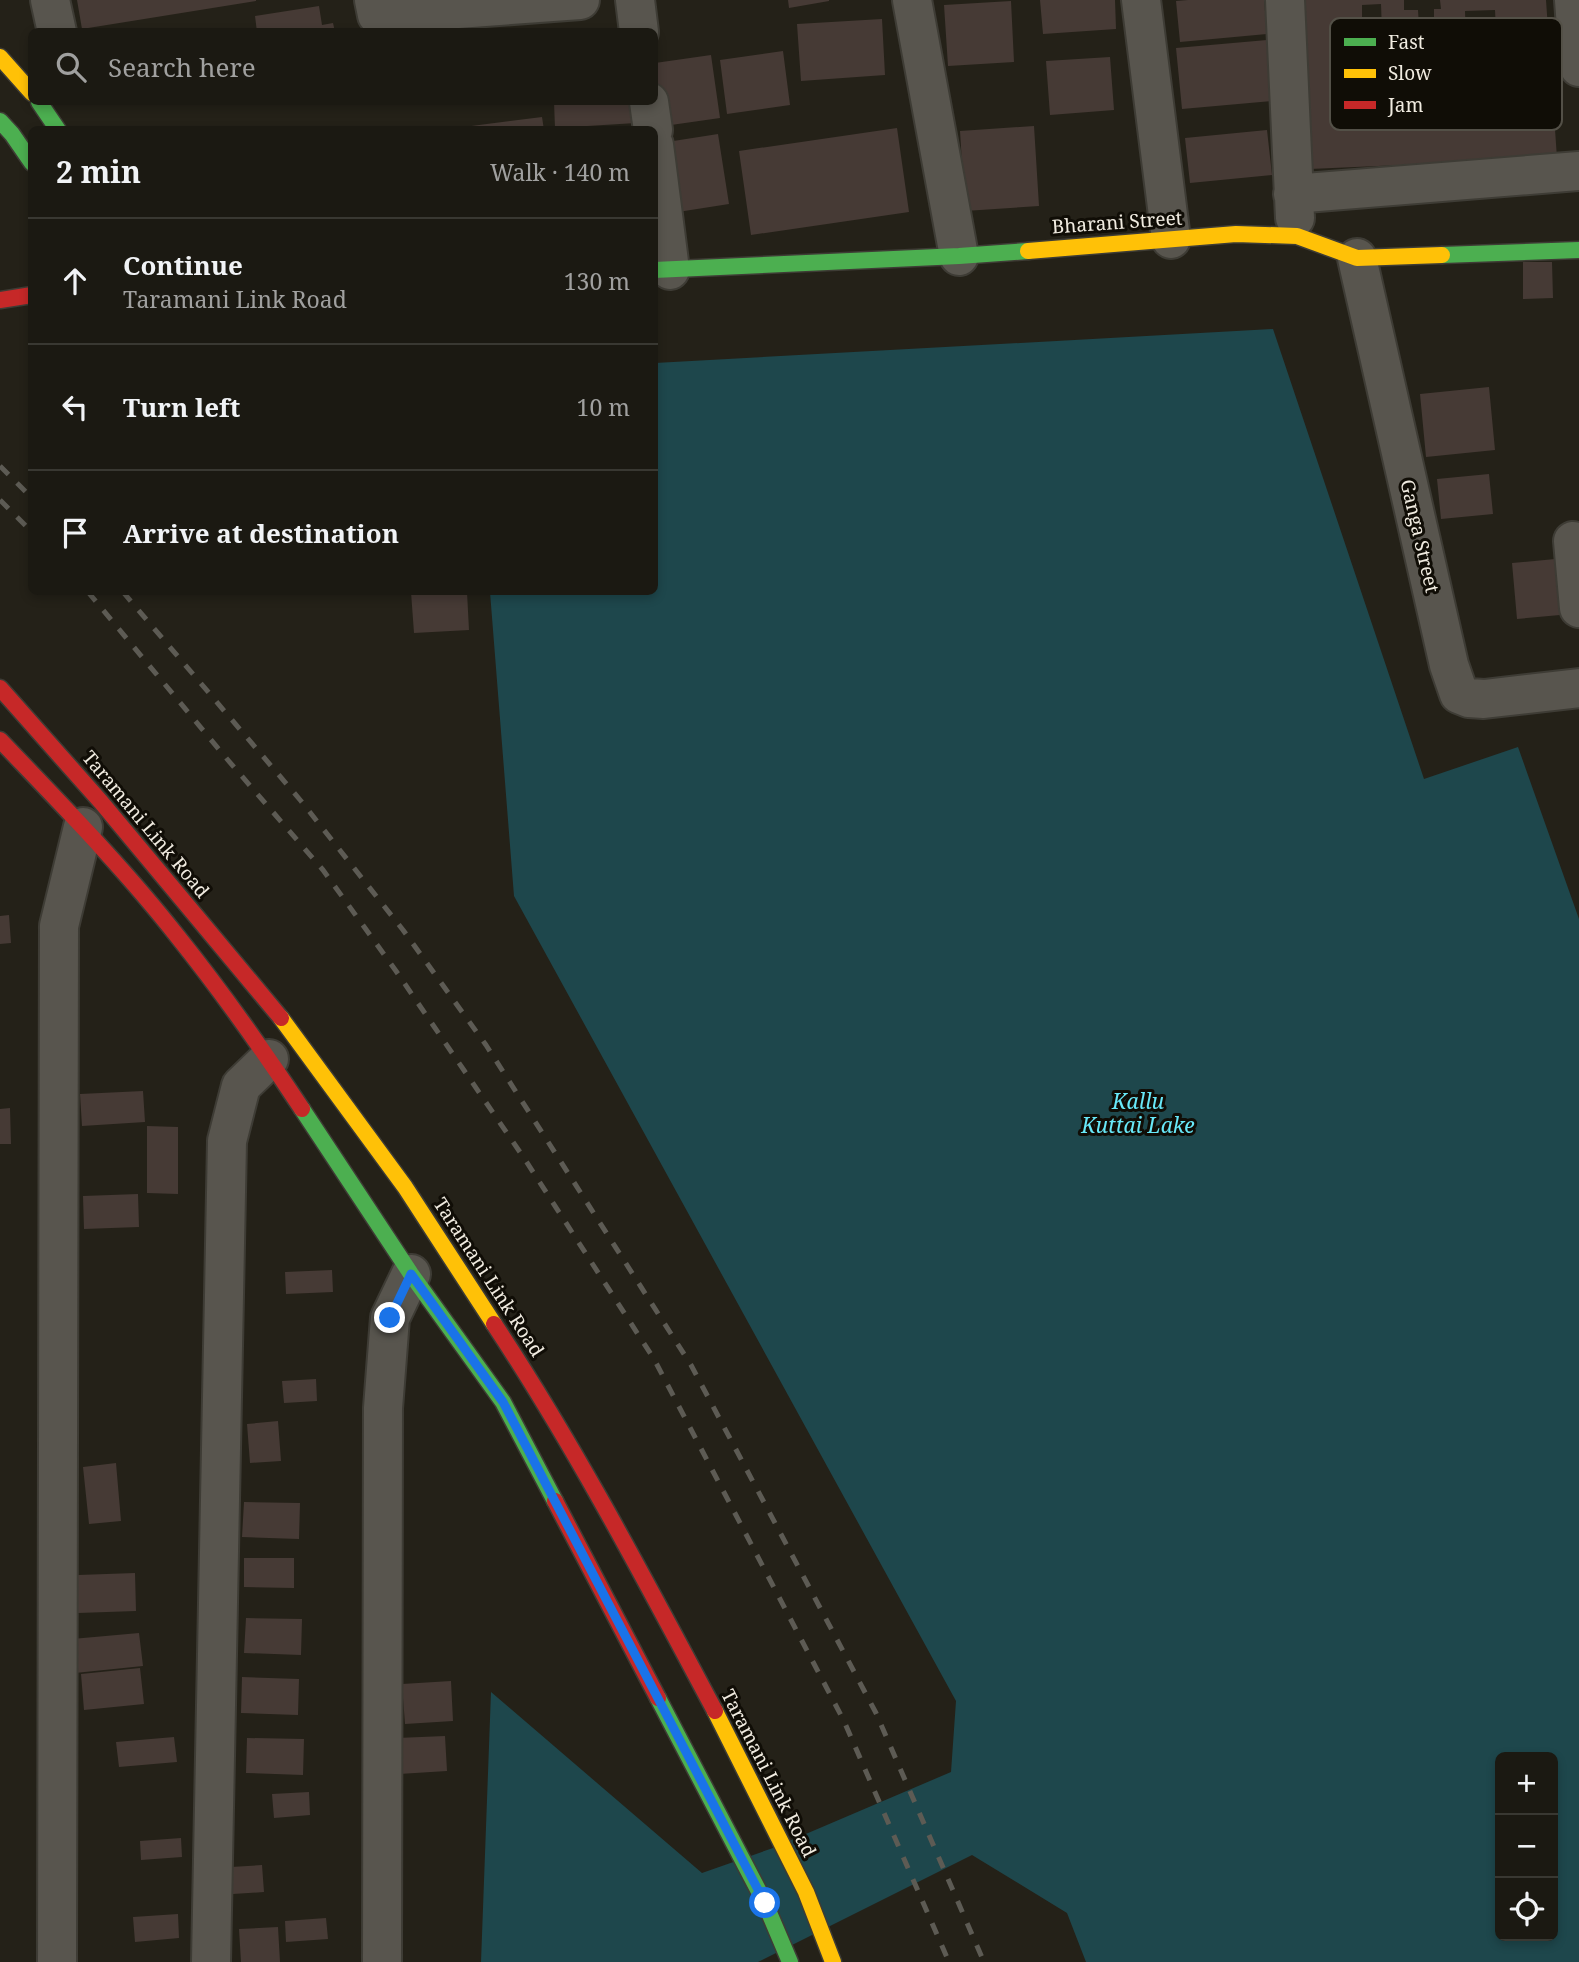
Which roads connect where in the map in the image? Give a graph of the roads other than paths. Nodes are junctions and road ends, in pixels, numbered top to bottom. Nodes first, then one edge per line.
1 (50, 0) edge
2 (374, 0) edge
3 (580, 0) edge
4 (635, 0) edge
5 (912, 0) edge
6 (1141, 0) edge
7 (1285, 0) edge
8 (1574, 0) edge
9 (56, 28) edge
10 (638, 28) edge
11 (0, 57) edge
12 (1579, 67) edge
13 (28, 89) edge
14 (649, 105) edge
15 (0, 121) edge
16 (652, 126) edge
17 (28, 157) edge
18 (1579, 171) edge
19 (1293, 194) junction
20 (658, 208) edge
21 (1297, 236) junction
22 (1171, 239) junction
23 (1579, 250) edge
24 (959, 256) junction
25 (1357, 258) junction
26 (662, 270) edge
27 (28, 296) edge
28 (0, 300) edge
29 (1573, 541) dead end
30 (1579, 608) edge
31 (0, 688) edge
32 (1579, 688) edge
33 (0, 740) edge
34 (83, 827) junction
35 (269, 1059) junction
36 (411, 1274) junction
37 (57, 1962) edge
38 (211, 1962) edge
39 (382, 1962) edge
40 (790, 1962) edge
41 (833, 1962) edge

1 - 9 street
2 - 3 street
4 - 10 street
5 - 24 street
6 - 22 street
7 - 19 street
8 - 12 street
11 - 13 street
14 - 16 street
15 - 17 street
18 - 19 street
19 - 21 street
20 - 26 street
21 - 22 street, Bharani Street
21 - 25 street, Bharani Street
22 - 24 street, Bharani Street
23 - 25 street, Bharani Street
24 - 26 street, Bharani Street
25 - 32 street, Ganga Street
27 - 28 street
29 - 30 street
31 - 41 street, Taramani Link Road
33 - 34 street
34 - 35 street
34 - 37 street
35 - 36 street
35 - 38 street
36 - 39 street
36 - 40 street

